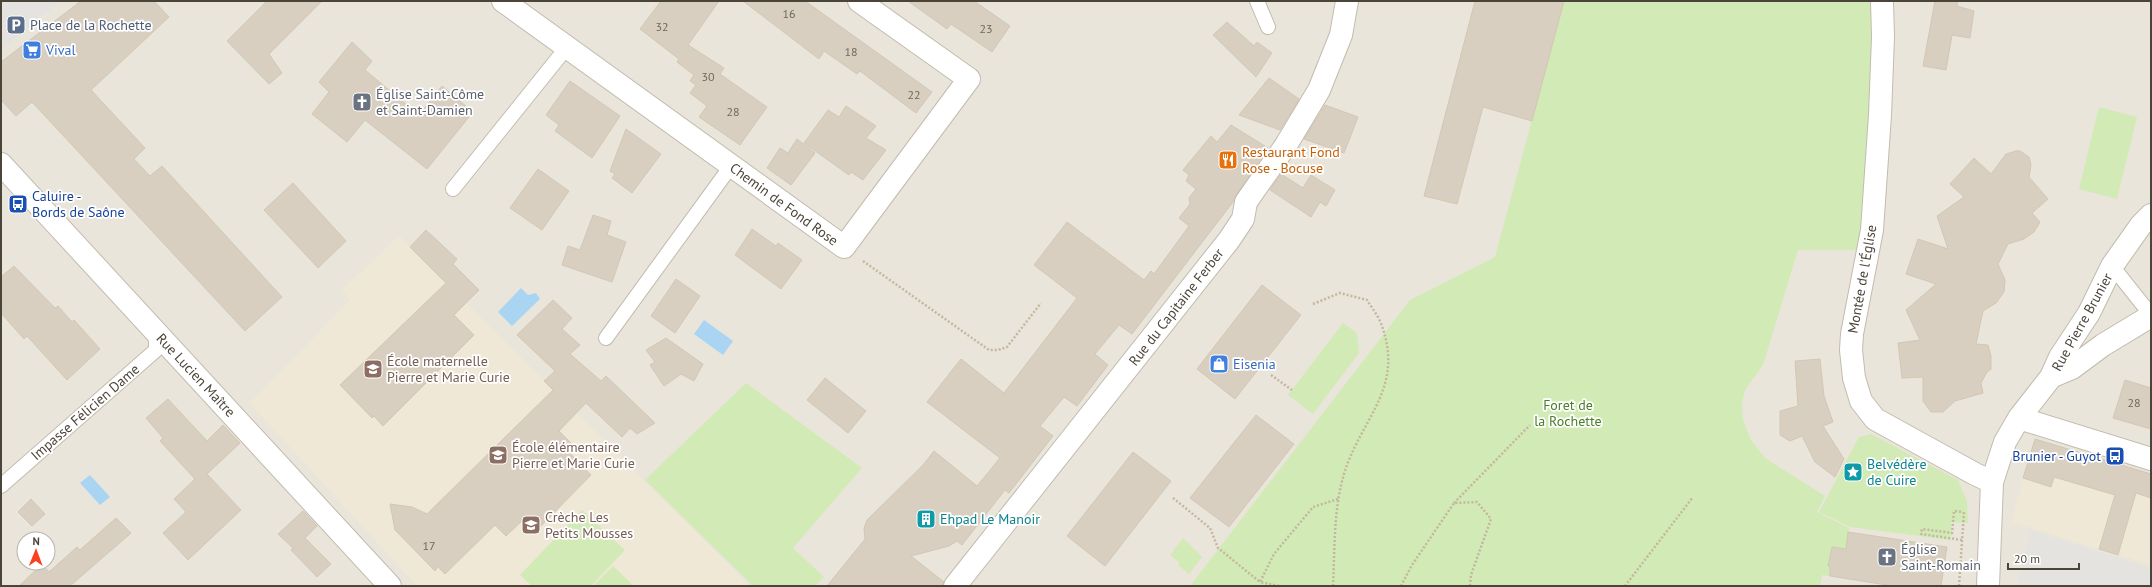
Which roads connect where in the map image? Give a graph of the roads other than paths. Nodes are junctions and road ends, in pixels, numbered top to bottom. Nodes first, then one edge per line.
1 (503, 1) edge
2 (859, 1) edge
3 (1257, 1) edge
4 (1347, 1) edge
5 (1882, 1) edge
6 (1268, 27) dead end
7 (567, 47) junction
8 (1, 164) edge
9 (731, 166) junction
10 (453, 189) dead end
11 (2151, 215) edge
12 (2112, 266) junction
13 (2151, 316) edge
14 (156, 332) junction
15 (606, 338) dead end
16 (2051, 378) junction
17 (2019, 418) junction
18 (2151, 458) edge
19 (1992, 482) junction
20 (1, 486) edge
21 (390, 586) edge
22 (955, 586) edge
23 (1988, 586) edge

1 - 7 street, Chemin de Fond Rose
2 - 9 street, Chemin de Fond Rose
3 - 6 lane
4 - 22 street, Rue du Capitaine Ferber
5 - 19 street, Montée de l'Église
7 - 9 street, Chemin de Fond Rose
7 - 10 lane
8 - 14 street, Rue Lucien Maître
9 - 15 lane
11 - 12 street, Rue Pierre Brunier
12 - 13 lane, Rue Pierre Brunier
12 - 16 street, Rue Pierre Brunier
13 - 16 street, Rue Pierre Brunier
14 - 20 lane, Impasse Félicien Dame
14 - 21 street, Rue Lucien Maître
16 - 17 street, Rue Pierre Brunier
17 - 18 street
17 - 19 street, Rue Pierre Brunier
19 - 23 street, Rue Pierre Brunier

